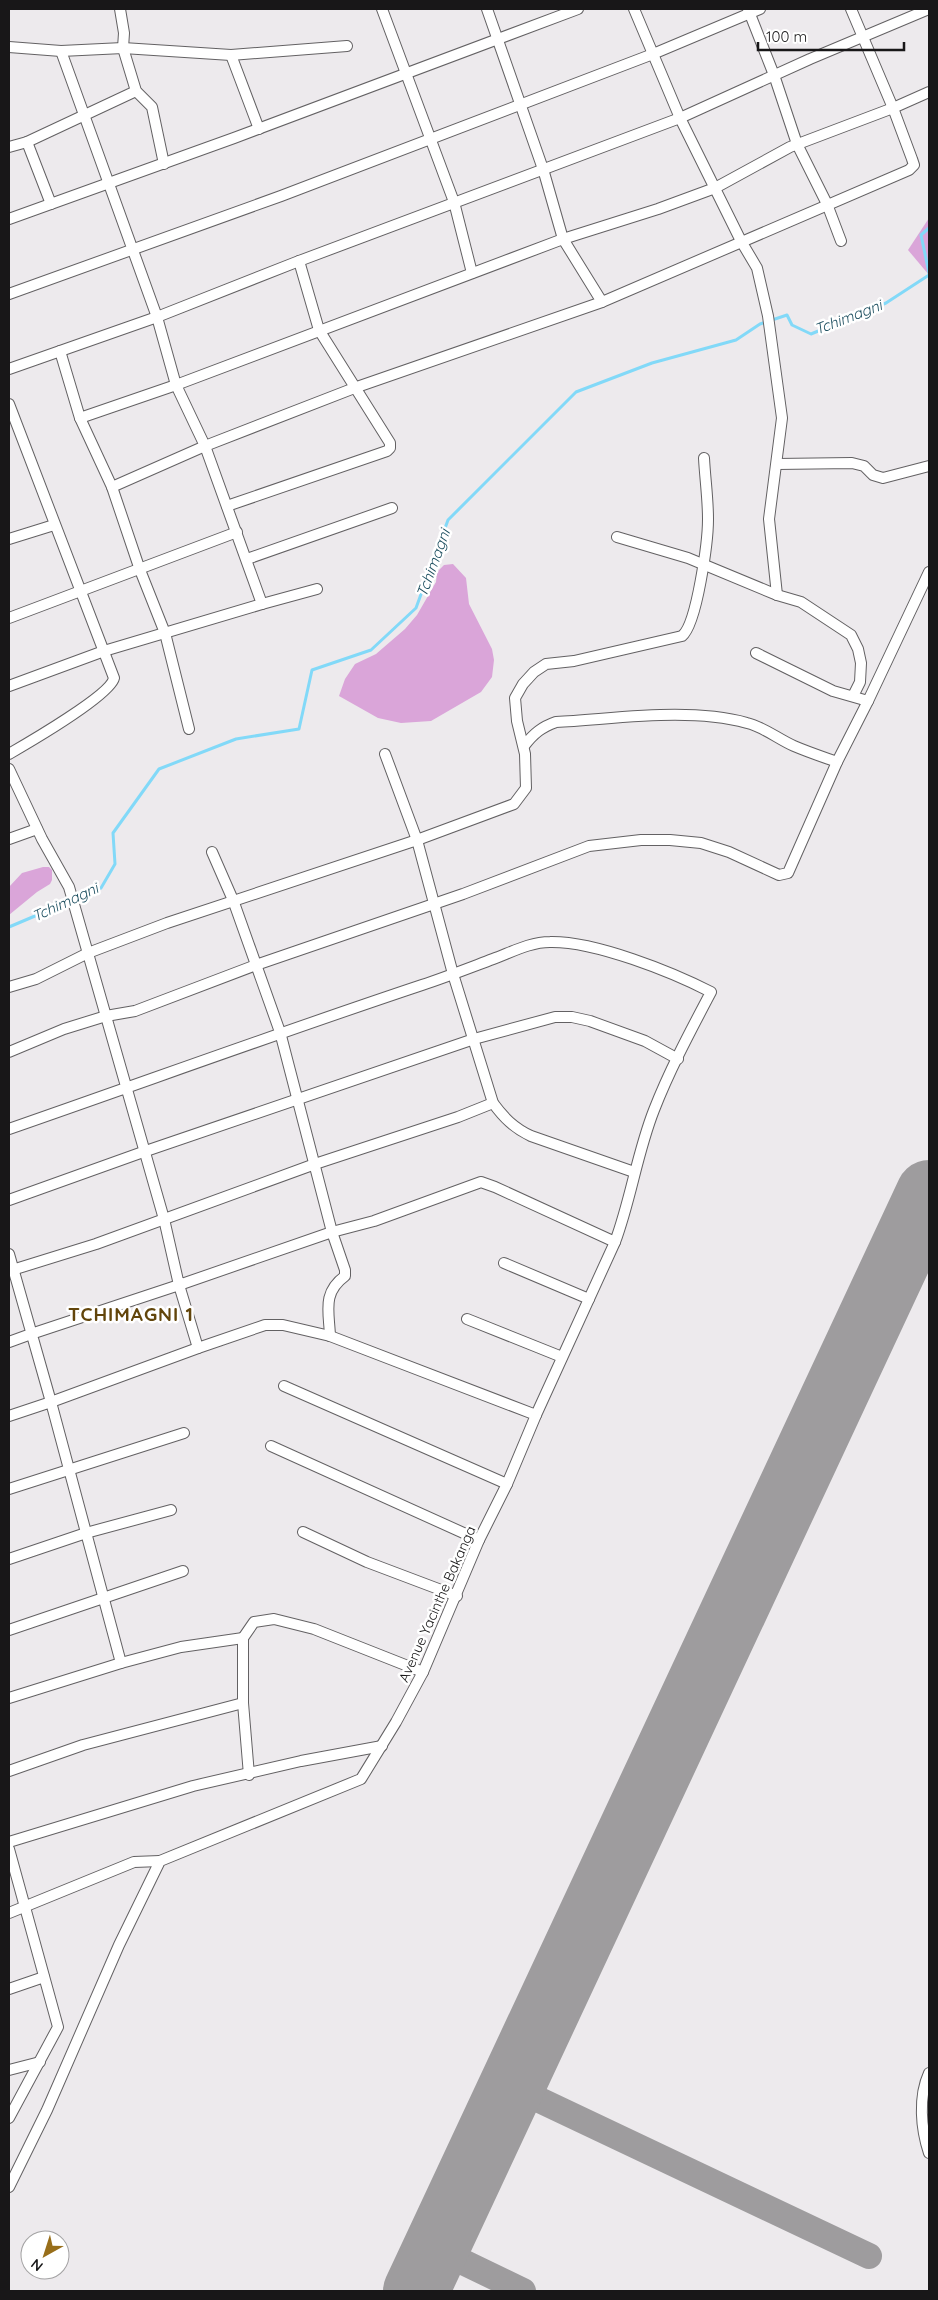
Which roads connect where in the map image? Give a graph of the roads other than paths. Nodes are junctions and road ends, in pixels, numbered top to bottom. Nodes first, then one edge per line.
1 (120, 9) edge
2 (382, 9) edge
3 (487, 9) edge
4 (578, 9) edge
5 (634, 9) edge
6 (760, 9) edge
7 (851, 9) edge
8 (929, 9) edge
9 (749, 11) edge
10 (863, 37) junction
11 (496, 38) junction
12 (347, 46) dead end
13 (9, 48) edge
14 (123, 48) junction
15 (61, 51) junction
16 (653, 54) junction
17 (231, 55) junction
18 (406, 73) junction
19 (774, 75) junction
20 (136, 90) junction
21 (929, 92) edge
22 (520, 104) junction
23 (893, 108) junction
24 (84, 116) junction
25 (680, 118) junction
26 (259, 129) junction
27 (429, 139) junction
28 (26, 142) junction
29 (797, 144) junction
30 (9, 146) edge
31 (164, 164) junction
32 (543, 169) junction
33 (109, 182) junction
34 (715, 188) junction
35 (454, 202) junction
36 (51, 204) junction
37 (827, 204) junction
38 (9, 219) edge
39 (563, 239) junction
40 (741, 241) junction
41 (841, 241) dead end
42 (133, 248) junction
43 (299, 260) junction
44 (472, 273) junction
45 (9, 294) edge
46 (602, 302) junction
47 (157, 317) junction
48 (319, 330) junction
49 (60, 351) junction
50 (9, 369) edge
51 (176, 385) junction
52 (357, 387) junction
53 (9, 404) edge
54 (80, 418) junction
55 (205, 446) junction
56 (704, 458) dead end
57 (777, 464) junction
58 (929, 466) edge
59 (112, 486) junction
60 (227, 506) junction
61 (392, 508) dead end
62 (54, 525) junction
63 (237, 532) junction
64 (617, 537) dead end
65 (9, 539) edge
66 (247, 559) junction
67 (703, 564) junction
68 (140, 570) junction
69 (929, 572) edge
70 (317, 589) dead end
71 (80, 591) junction
72 (777, 595) junction
73 (262, 604) junction
74 (9, 618) edge
75 (165, 633) junction
76 (104, 651) junction
77 (756, 653) dead end
78 (9, 686) edge
79 (854, 696) junction
80 (868, 701) junction
81 (189, 729) dead end
82 (524, 746) junction
83 (9, 754) edge
84 (385, 754) dead end
85 (837, 762) junction
86 (9, 769) edge
87 (37, 829) junction
88 (9, 839) edge
89 (417, 840) junction
90 (212, 852) dead end
91 (233, 900) junction
92 (433, 905) junction
93 (88, 953) junction
94 (256, 965) junction
95 (453, 974) junction
96 (9, 987) edge
97 (106, 1016) junction
98 (280, 1032) junction
99 (474, 1039) junction
100 (9, 1052) edge
101 (678, 1059) junction
102 (126, 1088) junction
103 (299, 1100) junction
104 (493, 1103) junction
105 (9, 1129) edge
106 (143, 1152) junction
107 (315, 1164) junction
108 (634, 1172) junction
109 (9, 1200) edge
110 (164, 1219) junction
111 (332, 1232) junction
112 (614, 1242) junction
113 (9, 1254) edge
114 (504, 1263) dead end
115 (11, 1270) edge
116 (179, 1285) junction
117 (589, 1299) junction
118 (467, 1319) dead end
119 (31, 1334) junction
120 (330, 1336) junction
121 (9, 1342) edge
122 (198, 1348) junction
123 (562, 1357) junction
124 (284, 1386) dead end
125 (51, 1402) junction
126 (536, 1415) junction
127 (9, 1416) edge
128 (184, 1433) dead end
129 (271, 1446) dead end
130 (69, 1469) junction
131 (508, 1484) junction
132 (9, 1489) edge
133 (171, 1510) dead end
134 (303, 1532) dead end
135 (86, 1533) junction
136 (479, 1540) junction
137 (9, 1559) edge
138 (183, 1571) dead end
139 (457, 1596) junction
140 (104, 1599) junction
141 (9, 1630) edge
142 (243, 1638) junction
143 (121, 1662) junction
144 (423, 1672) junction
145 (9, 1698) edge
146 (242, 1703) junction
147 (382, 1746) junction
148 (9, 1770) edge
149 (249, 1774) junction
150 (9, 1842) edge
151 (9, 1849) edge
152 (160, 1861) junction
153 (24, 1908) junction
154 (9, 1913) edge
155 (44, 1977) junction
156 (9, 1988) edge
157 (40, 2062) junction
158 (9, 2070) edge
159 (929, 2074) edge
160 (9, 2118) edge
161 (929, 2153) edge
162 (9, 2187) edge

1 - 14 street
2 - 18 street
3 - 11 street
4 - 11 street
5 - 16 street
6 - 9 street
7 - 10 street
8 - 10 street
9 - 16 street
9 - 19 street
10 - 19 street
10 - 23 street
11 - 18 street
11 - 22 street
12 - 17 street
13 - 15 street
14 - 15 street
14 - 17 street
14 - 20 street
15 - 24 street
16 - 22 street
16 - 25 street
17 - 26 street
18 - 26 street
18 - 27 street
19 - 25 street
19 - 29 street
20 - 24 street
20 - 31 street
21 - 23 street
22 - 27 street
22 - 32 street
23 - 29 street
23 - 37 street
24 - 28 street
24 - 33 street
25 - 32 street
25 - 34 street
26 - 31 street
27 - 35 street
27 - 42 street
28 - 30 street
28 - 36 street
29 - 34 street
29 - 37 street
31 - 33 street
32 - 35 street
32 - 39 street
33 - 36 street
33 - 42 street
34 - 39 street
34 - 40 street
35 - 43 street
35 - 44 street
36 - 38 street
37 - 40 street
37 - 41 street
39 - 44 street
39 - 46 street
40 - 46 street
40 - 57 street
42 - 45 street
42 - 47 street
43 - 47 street
43 - 48 street
44 - 48 street
46 - 52 street
47 - 49 street
47 - 51 street
48 - 51 street
48 - 52 street
49 - 50 street
49 - 54 street
51 - 54 street
51 - 55 street
52 - 55 street
52 - 60 street
53 - 62 street
54 - 59 street
55 - 59 street
55 - 60 street
56 - 67 street
57 - 58 street
57 - 72 street
59 - 68 street
60 - 63 street
61 - 66 street
62 - 65 street
62 - 71 street
63 - 66 street
63 - 68 street
64 - 67 street
66 - 73 street
67 - 72 street
67 - 82 street
68 - 71 street
68 - 75 street
69 - 80 street
70 - 73 street
71 - 74 street
71 - 76 street
72 - 79 street
73 - 75 street
75 - 76 street
75 - 81 street
76 - 78 street
76 - 83 street
77 - 79 street
79 - 80 street
80 - 85 street
82 - 85 street
82 - 89 street
84 - 89 street
85 - 92 street
86 - 87 street
87 - 88 street
87 - 93 street
89 - 91 street
89 - 92 street
90 - 91 street
91 - 93 street
91 - 94 street
92 - 94 street
92 - 95 street
93 - 96 street
93 - 97 street
94 - 97 street
94 - 98 street
95 - 98 street
95 - 99 street
95 - 101 street
97 - 100 street
97 - 102 street
98 - 102 street
98 - 103 street
99 - 101 street
99 - 103 street
99 - 104 street
101 - 108 street
102 - 105 street
102 - 106 street
103 - 106 street
103 - 107 street
104 - 107 street
104 - 108 street
106 - 109 street
106 - 110 street
107 - 110 street
107 - 111 street
108 - 112 street, Avenue Yacinthe Bakanga
110 - 115 street
110 - 116 street
111 - 112 street
111 - 116 street
111 - 120 street
112 - 117 street, Avenue Yacinthe Bakanga
113 - 115 street
114 - 117 street
115 - 119 street
116 - 119 street
116 - 122 street
117 - 123 street, Avenue Yacinthe Bakanga
118 - 123 street
119 - 121 street
119 - 125 street
120 - 122 street
120 - 126 street
122 - 125 street
123 - 126 street, Avenue Yacinthe Bakanga
124 - 131 street
125 - 127 street
125 - 130 street
126 - 131 street, Avenue Yacinthe Bakanga
128 - 130 street
129 - 136 street
130 - 132 street
130 - 135 street
131 - 136 street, Avenue Yacinthe Bakanga
133 - 135 street
134 - 139 street
135 - 137 street
135 - 140 street
136 - 139 street, Avenue Yacinthe Bakanga
138 - 140 street
139 - 144 street, Avenue Yacinthe Bakanga
140 - 141 street
140 - 143 street
142 - 143 street
142 - 144 street
142 - 146 street
143 - 145 street
144 - 147 street, Avenue Yacinthe Bakanga
146 - 148 street
146 - 149 street
147 - 149 street
147 - 152 street, Avenue Yacinthe Bakanga
149 - 150 street
151 - 153 street
152 - 153 street
152 - 162 street
153 - 154 street
153 - 155 street
155 - 156 street
155 - 157 street
157 - 158 street
157 - 160 street
159 - 161 street

